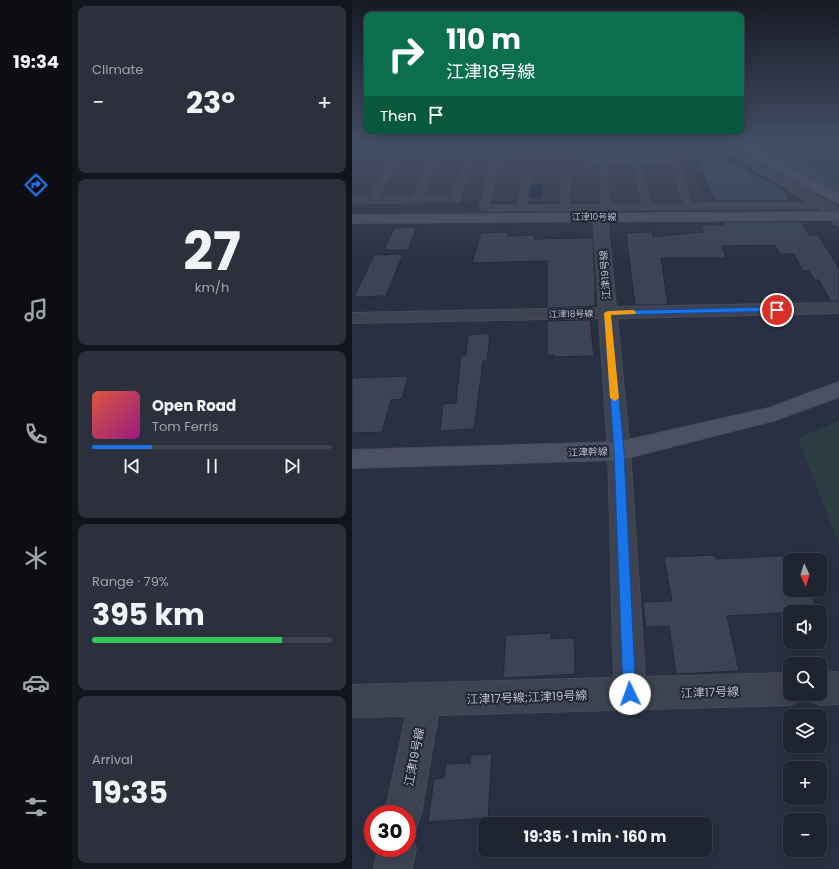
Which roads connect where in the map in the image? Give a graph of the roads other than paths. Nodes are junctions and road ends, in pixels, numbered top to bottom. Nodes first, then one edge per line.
1 (381, 184) edge
2 (423, 184) edge
3 (462, 184) edge
4 (490, 184) edge
5 (526, 184) edge
6 (565, 184) edge
7 (603, 184) edge
8 (642, 184) edge
9 (681, 184) edge
10 (787, 184) edge
11 (812, 184) edge
12 (827, 184) edge
13 (839, 190) edge
14 (839, 198) edge
15 (352, 200) edge
16 (372, 200) junction
17 (415, 200) junction
18 (823, 205) junction
19 (646, 206) junction
20 (688, 206) junction
21 (522, 207) junction
22 (564, 207) junction
23 (603, 211) junction
24 (352, 219) edge
25 (837, 219) edge
26 (839, 308) edge
27 (608, 313) junction
28 (352, 318) edge
29 (839, 389) edge
30 (619, 451) junction
31 (352, 459) edge
32 (839, 688) edge
33 (827, 689) edge
34 (783, 690) edge
35 (630, 694) junction
36 (425, 700) junction
37 (352, 701) edge
38 (405, 805) edge
39 (395, 857) edge
40 (393, 869) edge

1 - 16 lane
2 - 17 lane
3 - 17 lane
4 - 21 lane
5 - 21 lane
6 - 22 lane
7 - 23 lane
8 - 19 lane
9 - 20 lane
10 - 18 street
11 - 14 street
12 - 13 street
15 - 16 lane
16 - 17 lane
18 - 20 lane
18 - 25 street
19 - 20 lane
19 - 23 lane
21 - 22 lane
22 - 23 lane
23 - 24 street, 江津10号線
23 - 25 street, 江津10号線
23 - 27 street, 江津19号線
26 - 27 street, 江津18号線
27 - 28 street, 江津18号線
27 - 30 street, 江津19号線
29 - 30 street, 江津幹線
30 - 31 street, 江津幹線
30 - 35 street, 江津19号線
32 - 33 street
34 - 35 street, 江津17号線
35 - 36 street, 江津17号線;江津19号線
36 - 37 street
36 - 38 street, 江津19号線
39 - 40 street

